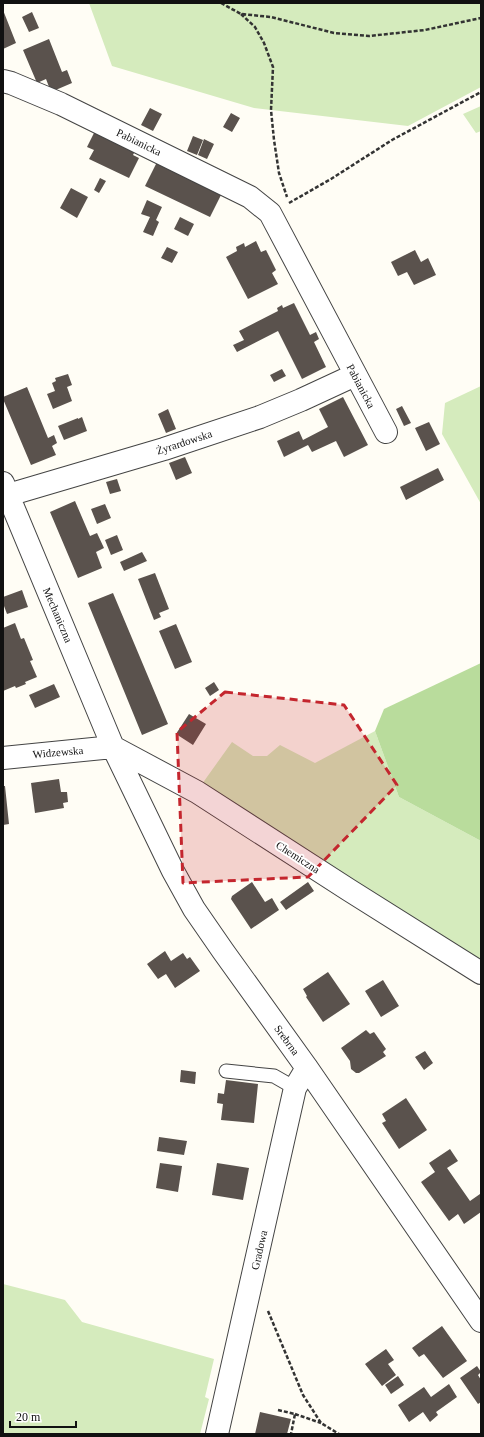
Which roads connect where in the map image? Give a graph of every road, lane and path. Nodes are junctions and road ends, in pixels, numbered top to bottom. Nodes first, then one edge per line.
1 (221, 3) edge
2 (240, 14) junction
3 (481, 18) edge
4 (3, 81) edge
5 (481, 92) edge
6 (289, 203) junction
7 (270, 213) junction
8 (355, 375) junction
9 (386, 432) dead end
10 (6, 489) edge
11 (113, 747) junction
12 (3, 758) edge
13 (481, 973) edge
14 (307, 1068) junction
15 (226, 1071) dead end
16 (296, 1088) junction
17 (250, 1289) junction
18 (481, 1321) edge
19 (278, 1410) dead end
20 (295, 1414) junction
21 (321, 1423) junction
22 (217, 1434) edge
23 (291, 1434) edge
24 (339, 1434) edge

1 - 2 path
2 - 3 path
2 - 6 path
4 - 7 street, Pabianicka
5 - 6 path
6 - 7 path
7 - 8 street, Pabianicka
8 - 9 street, Pabianicka
8 - 10 street, Żyrardowska
10 - 11 street, Mechaniczna
11 - 12 street, Widzewska
11 - 13 street, Chemiczna
11 - 14 street, Srebrna
14 - 16 street, Gradowa
14 - 18 street, Srebrna
15 - 16 lane
16 - 17 street, Gradowa
17 - 21 path
17 - 22 street, Gradowa
19 - 20 path
20 - 21 path
20 - 23 path
21 - 24 path

